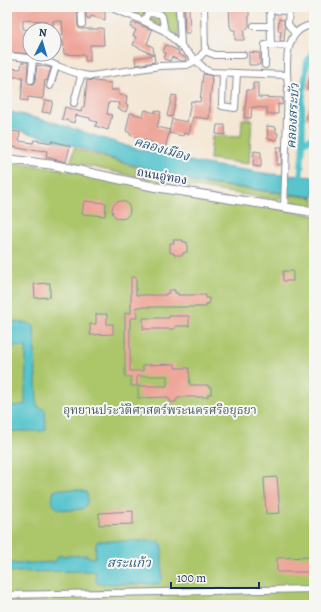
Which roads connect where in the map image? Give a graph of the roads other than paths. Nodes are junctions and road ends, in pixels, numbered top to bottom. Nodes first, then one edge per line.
1 (81, 7) edge
2 (109, 7) edge
3 (179, 7) edge
4 (204, 7) edge
5 (270, 8) edge
6 (289, 9) edge
7 (144, 21) junction
8 (82, 24) dead end
9 (314, 25) edge
10 (254, 26) dead end
11 (270, 26) junction
12 (165, 30) junction
13 (295, 34) junction
14 (271, 44) junction
15 (181, 45) junction
16 (289, 46) junction
17 (205, 51) junction
18 (243, 55) dead end
19 (7, 56) edge
20 (22, 57) edge
21 (197, 60) junction
22 (35, 62) edge
23 (46, 62) edge
24 (265, 65) dead end
25 (56, 66) junction
26 (223, 72) junction
27 (237, 73) junction
28 (287, 75) junction
29 (81, 76) junction
30 (31, 80) dead end
31 (50, 86) dead end
32 (74, 103) dead end
33 (7, 158) edge
34 (284, 203) junction
35 (314, 212) edge
36 (314, 589) edge
37 (7, 595) edge

1 - 8 street
2 - 7 street
3 - 15 street
4 - 17 street
5 - 6 street
5 - 11 street
6 - 13 street
7 - 12 street
7 - 12 street
9 - 13 street
10 - 11 street
11 - 14 street
12 - 15 street
13 - 16 street
14 - 16 street
14 - 24 street
15 - 21 street
16 - 28 street
17 - 18 street
17 - 21 street
19 - 20 street
21 - 26 street
21 - 29 street
22 - 30 street
23 - 25 street
25 - 29 street
25 - 31 street
26 - 27 street
26 - 27 street
27 - 28 street
28 - 34 street
29 - 32 street
33 - 34 main road, ถนนอู่ทอง
34 - 35 main road, ถนนอู่ทอง
36 - 37 street

